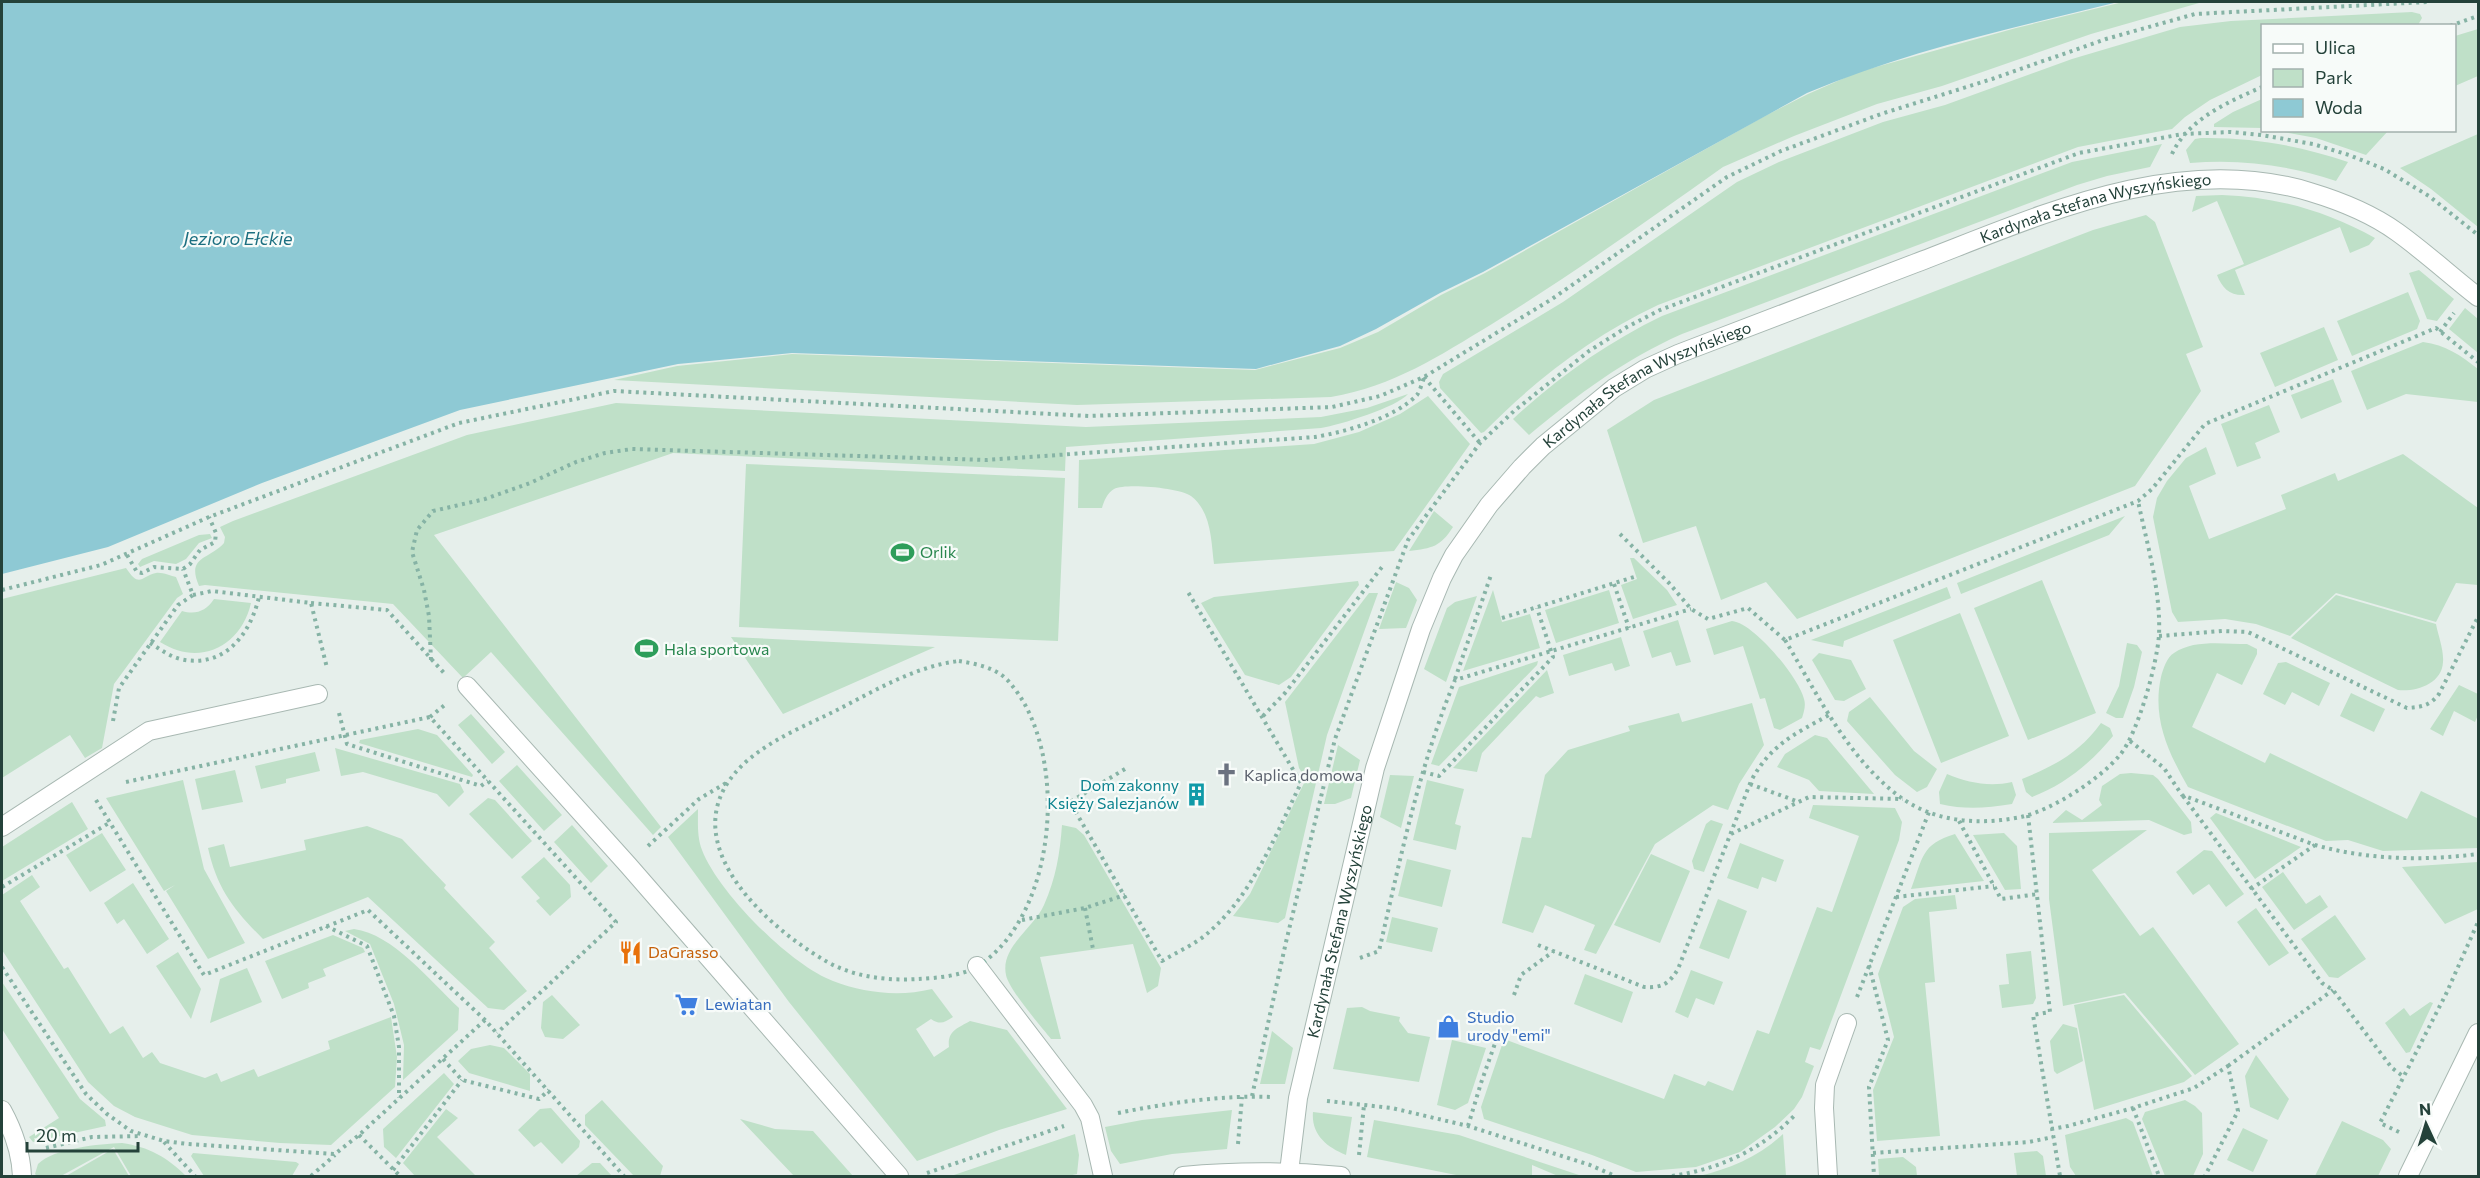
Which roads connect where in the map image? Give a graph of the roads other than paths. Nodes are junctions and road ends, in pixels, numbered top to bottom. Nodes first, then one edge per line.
1 (2478, 297) edge
2 (467, 686) dead end
3 (318, 694) dead end
4 (2, 827) edge
5 (977, 966) road end
6 (1847, 1023) road end
7 (2478, 1033) edge
8 (2, 1110) edge
9 (1288, 1172) junction
10 (22, 1176) edge
11 (899, 1176) edge
12 (1103, 1176) edge
13 (1183, 1176) edge
14 (1341, 1176) edge
15 (1828, 1176) edge
16 (2408, 1176) edge

1 - 9 street, Kardynała Stefana Wyszyńskiego
2 - 11 street
3 - 4 street
5 - 12 street
6 - 15 street
7 - 16 street
8 - 10 street
9 - 13 street
9 - 14 street

